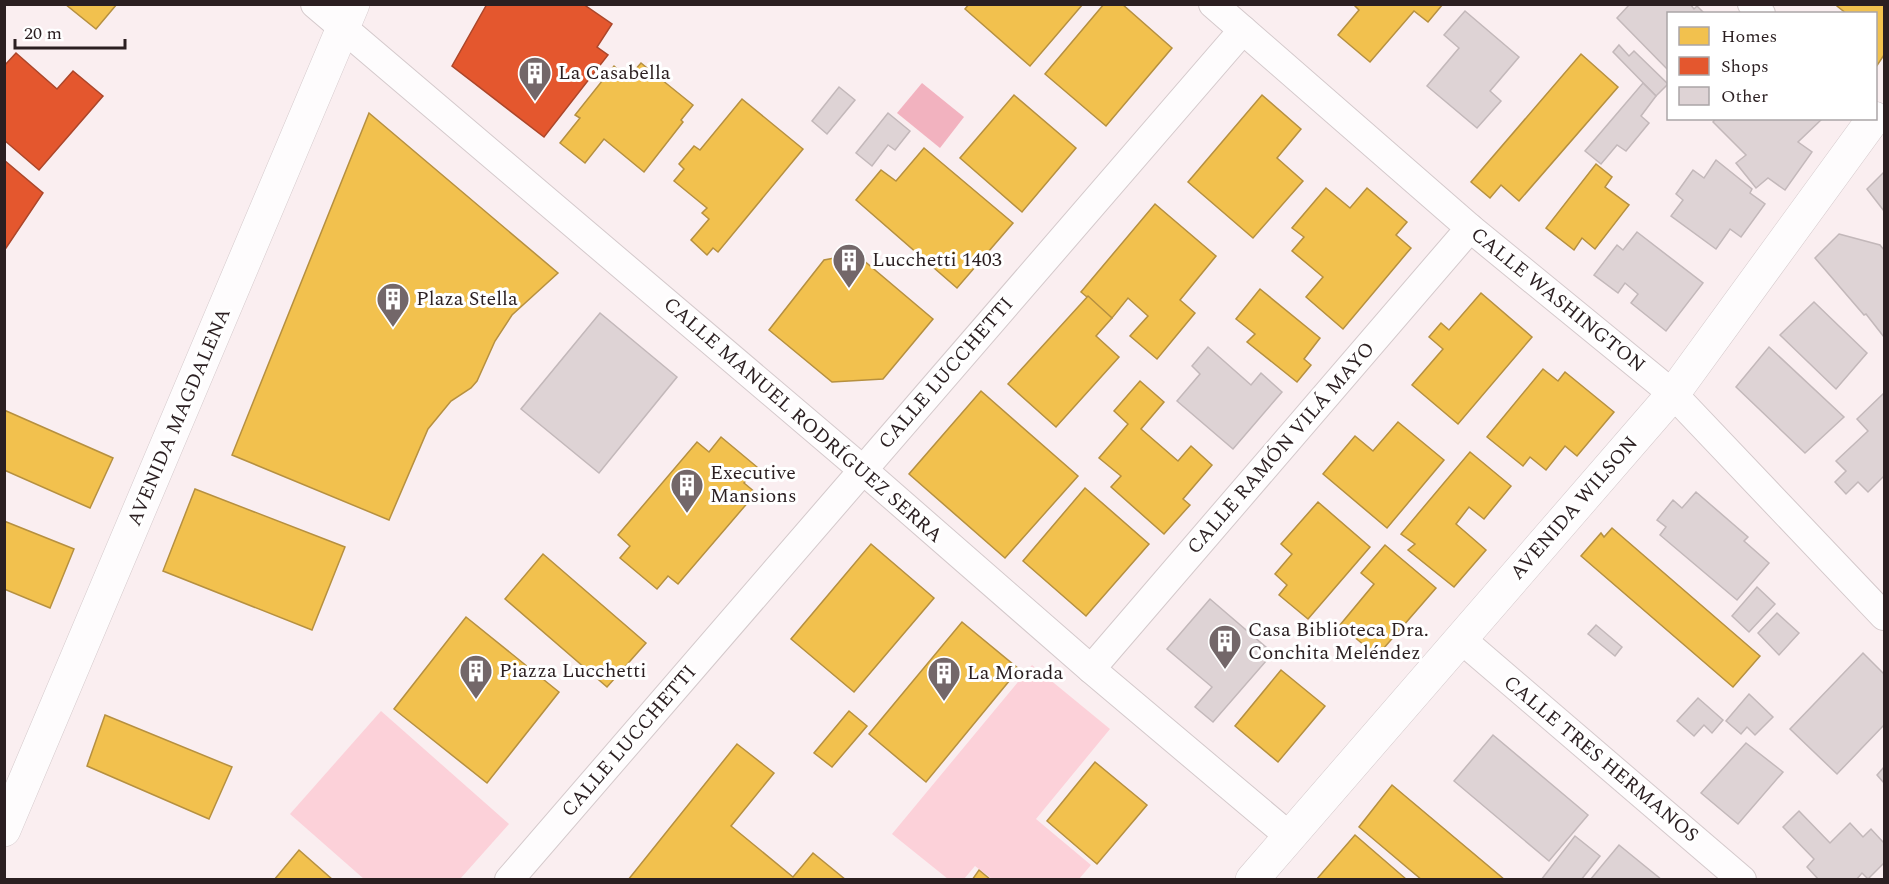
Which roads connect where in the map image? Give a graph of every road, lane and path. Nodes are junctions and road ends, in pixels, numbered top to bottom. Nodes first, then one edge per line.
1 (315, 4) edge
2 (1213, 4) edge
3 (348, 17) edge
4 (1242, 30) junction
5 (1870, 120) edge
6 (1470, 228) junction
7 (1673, 394) junction
8 (863, 470) junction
9 (1884, 616) edge
10 (1461, 639) junction
11 (1091, 669) junction
12 (4, 830) edge
13 (1289, 836) junction
14 (508, 879) edge
15 (1252, 879) edge
16 (1742, 879) edge

1 - 3 street, CALLE MANUEL RODRÍGUEZ SERRA
2 - 4 street, CALLE WASHINGTON
3 - 8 street, CALLE MANUEL RODRÍGUEZ SERRA
3 - 12 street, AVENIDA MAGDALENA
4 - 6 street, CALLE WASHINGTON
4 - 8 street, CALLE LUCCHETTI
5 - 7 street, AVENIDA WILSON
6 - 7 street, CALLE WASHINGTON
6 - 11 street, CALLE RAMÓN VILÁ MAYO
7 - 9 street, CALLE WASHINGTON
7 - 10 street, AVENIDA WILSON
8 - 11 street, CALLE MANUEL RODRÍGUEZ SERRA
8 - 14 street, CALLE LUCCHETTI
10 - 13 street, AVENIDA WILSON
10 - 16 street, CALLE TRES HERMANOS
11 - 13 street, CALLE MANUEL RODRÍGUEZ SERRA
13 - 15 street, AVENIDA WILSON

